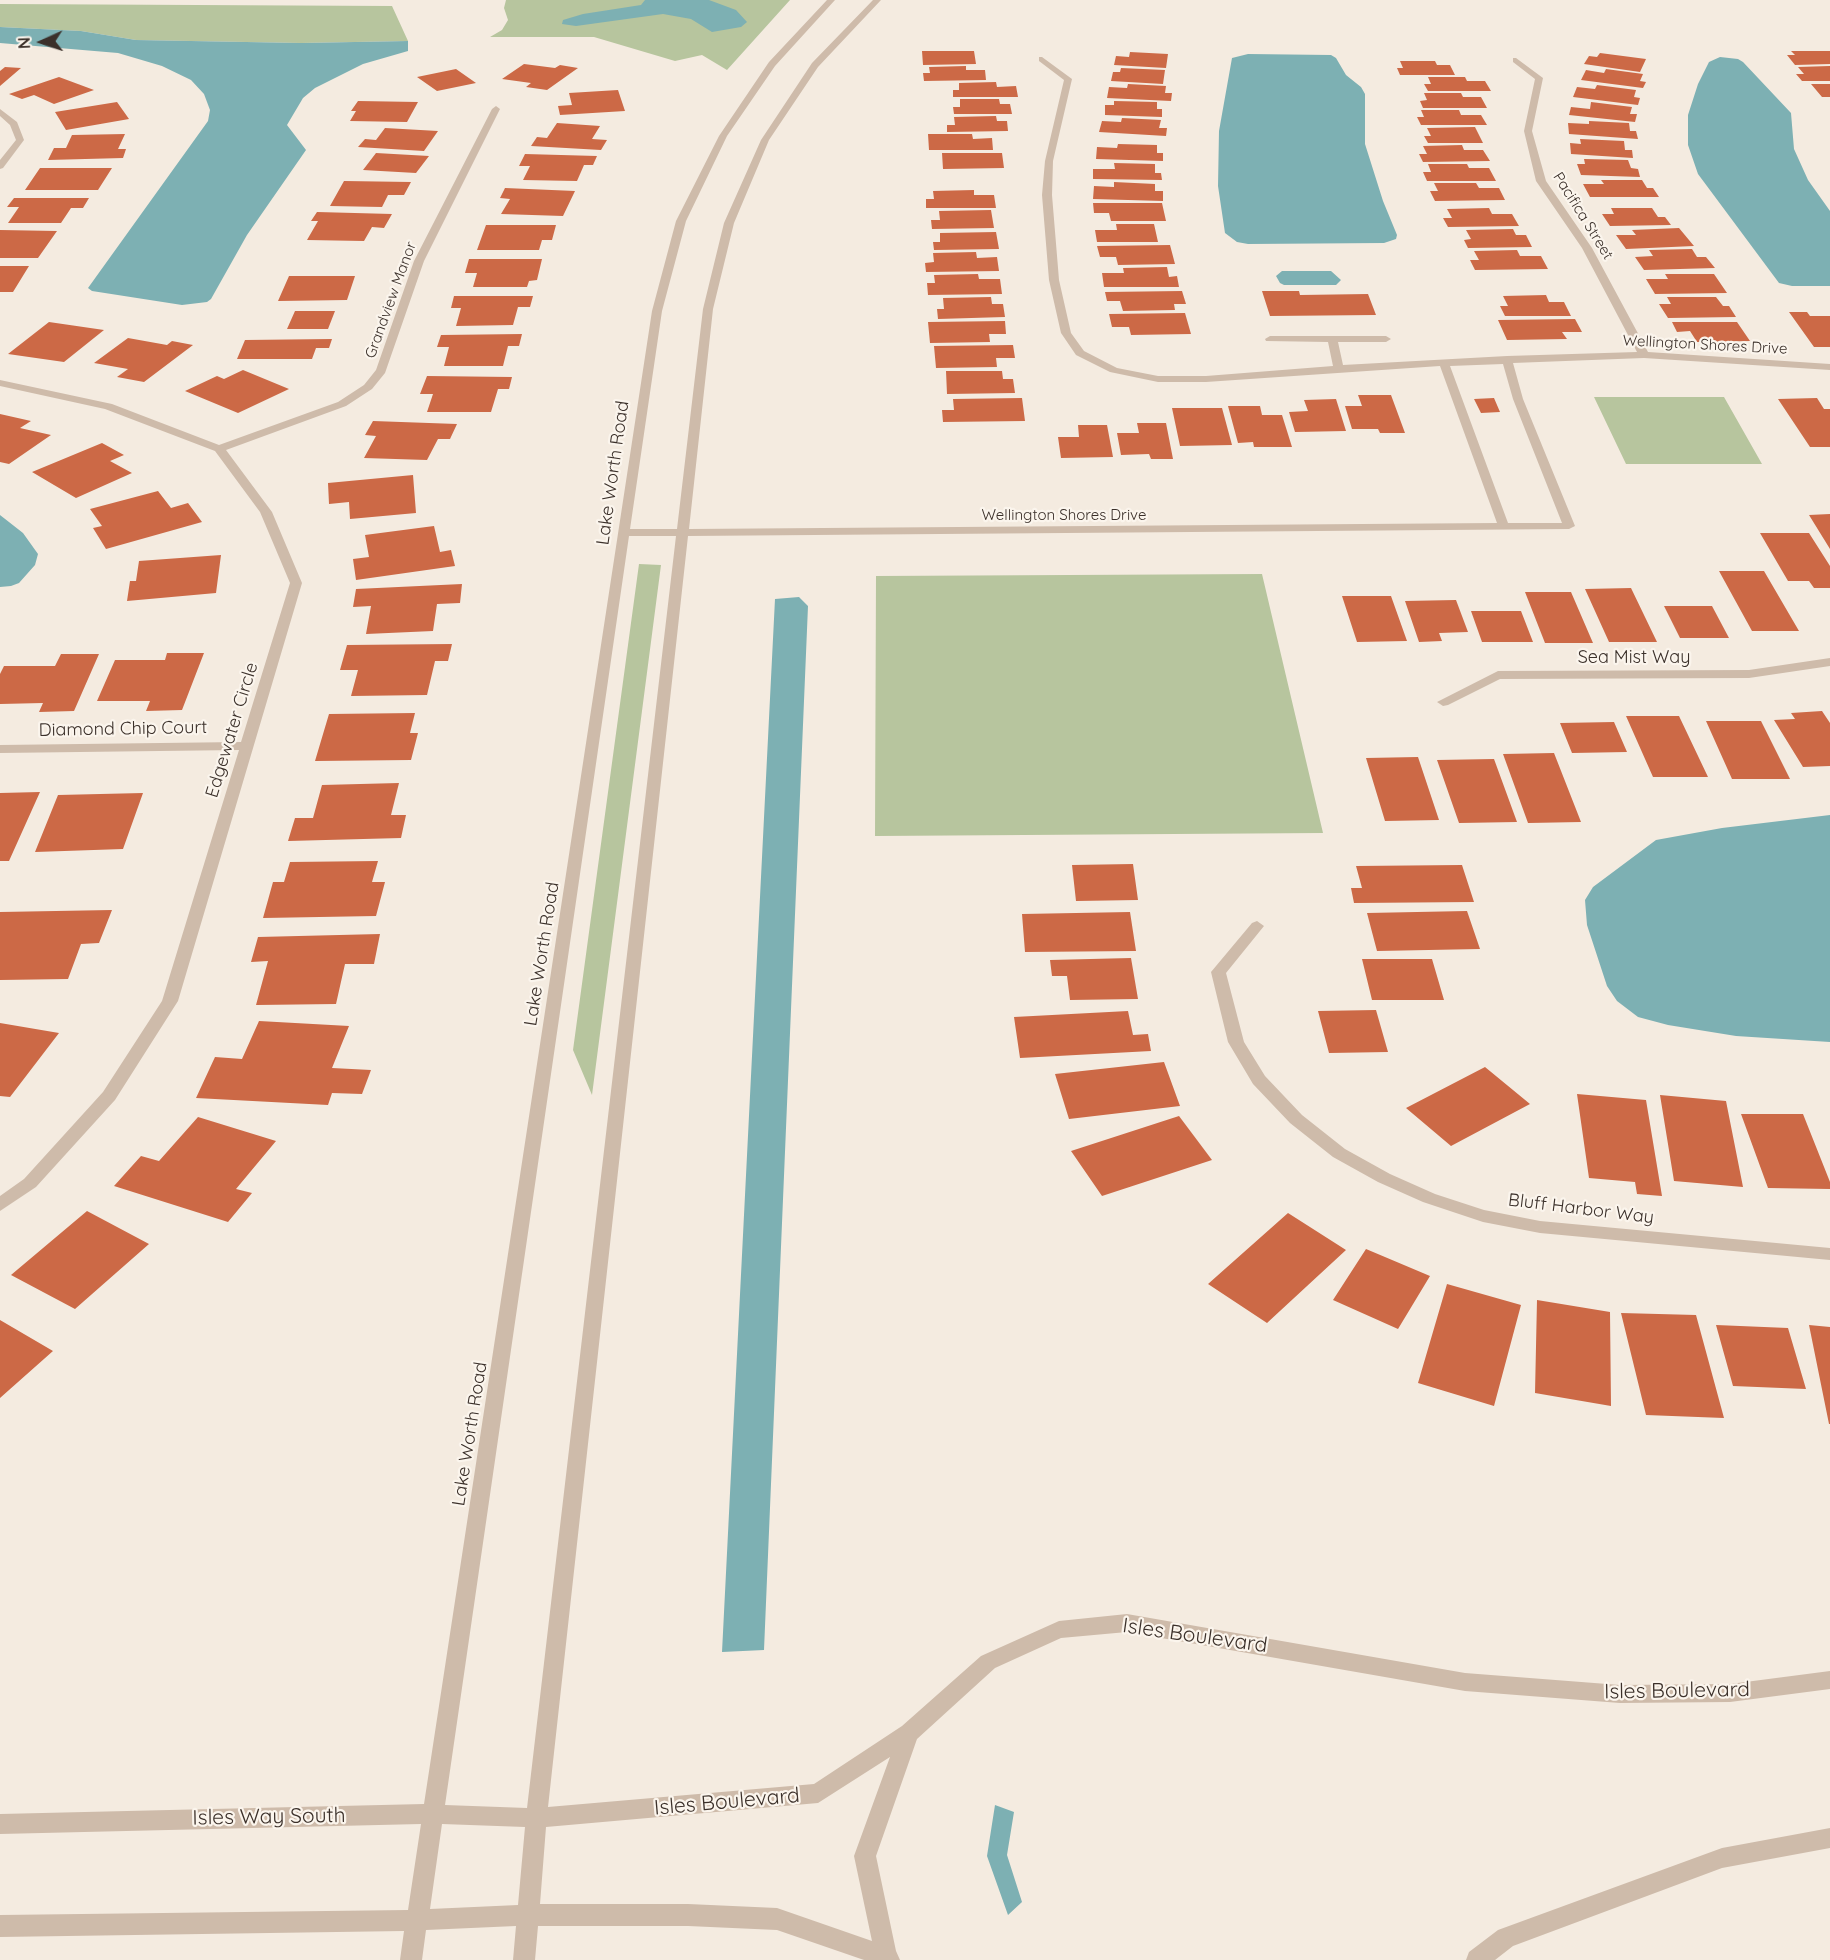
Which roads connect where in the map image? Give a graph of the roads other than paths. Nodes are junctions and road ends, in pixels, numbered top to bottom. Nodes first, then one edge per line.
1 (831, 0) edge
2 (877, 0) edge
3 (1042, 59) dead end
4 (1516, 60) dead end
5 (496, 109) dead end
6 (0, 112) edge
7 (0, 166) edge
8 (1270, 339) dead end
9 (1332, 339) junction
10 (1386, 339) dead end
11 (1644, 355) junction
12 (1507, 359) junction
13 (1444, 362) junction
14 (1830, 367) edge
15 (1339, 369) junction
16 (0, 383) edge
17 (219, 449) junction
18 (1504, 527) junction
19 (681, 532) junction
20 (624, 533) junction
21 (1830, 662) edge
22 (1443, 702) dead end
23 (246, 746) junction
24 (0, 749) edge
25 (1257, 926) dead end
26 (0, 1205) edge
27 (1830, 1254) edge
28 (1830, 1680) edge
29 (909, 1733) junction
30 (433, 1814) junction
31 (538, 1818) junction
32 (0, 1824) edge
33 (1830, 1838) edge
34 (530, 1915) junction
35 (417, 1920) junction
36 (0, 1926) edge
37 (888, 1958) edge
38 (411, 1960) edge
39 (524, 1960) edge
40 (1477, 1960) edge

1 - 20 street, Lake Worth Road
2 - 19 street
3 - 15 street, Wellington Shores Drive
4 - 11 street, Pacifica Street
5 - 17 street, Grandview Manor
6 - 7 street
8 - 9 street
9 - 10 street
9 - 15 street
11 - 12 street, Wellington Shores Drive
11 - 14 street, Wellington Shores Drive
12 - 13 street, Wellington Shores Drive
12 - 18 street, Wellington Shores Drive
13 - 15 street, Wellington Shores Drive
13 - 18 street
16 - 17 street
17 - 23 street, Edgewater Circle
18 - 19 street, Wellington Shores Drive
19 - 20 street, Wellington Shores Drive
19 - 31 street
20 - 30 street, Lake Worth Road
21 - 22 street, Sea Mist Way
23 - 24 street, Diamond Chip Court
23 - 26 street, Edgewater Circle
25 - 27 street, Bluff Harbor Way
28 - 29 street, Isles Boulevard
29 - 31 street, Isles Boulevard
29 - 37 street
30 - 31 street, Isles Way South
30 - 32 street, Isles Way South
30 - 35 street, Lake Worth Road
31 - 34 street
33 - 40 street
34 - 35 street
34 - 37 street
34 - 39 street
35 - 36 street
35 - 38 street, Lake Worth Road

